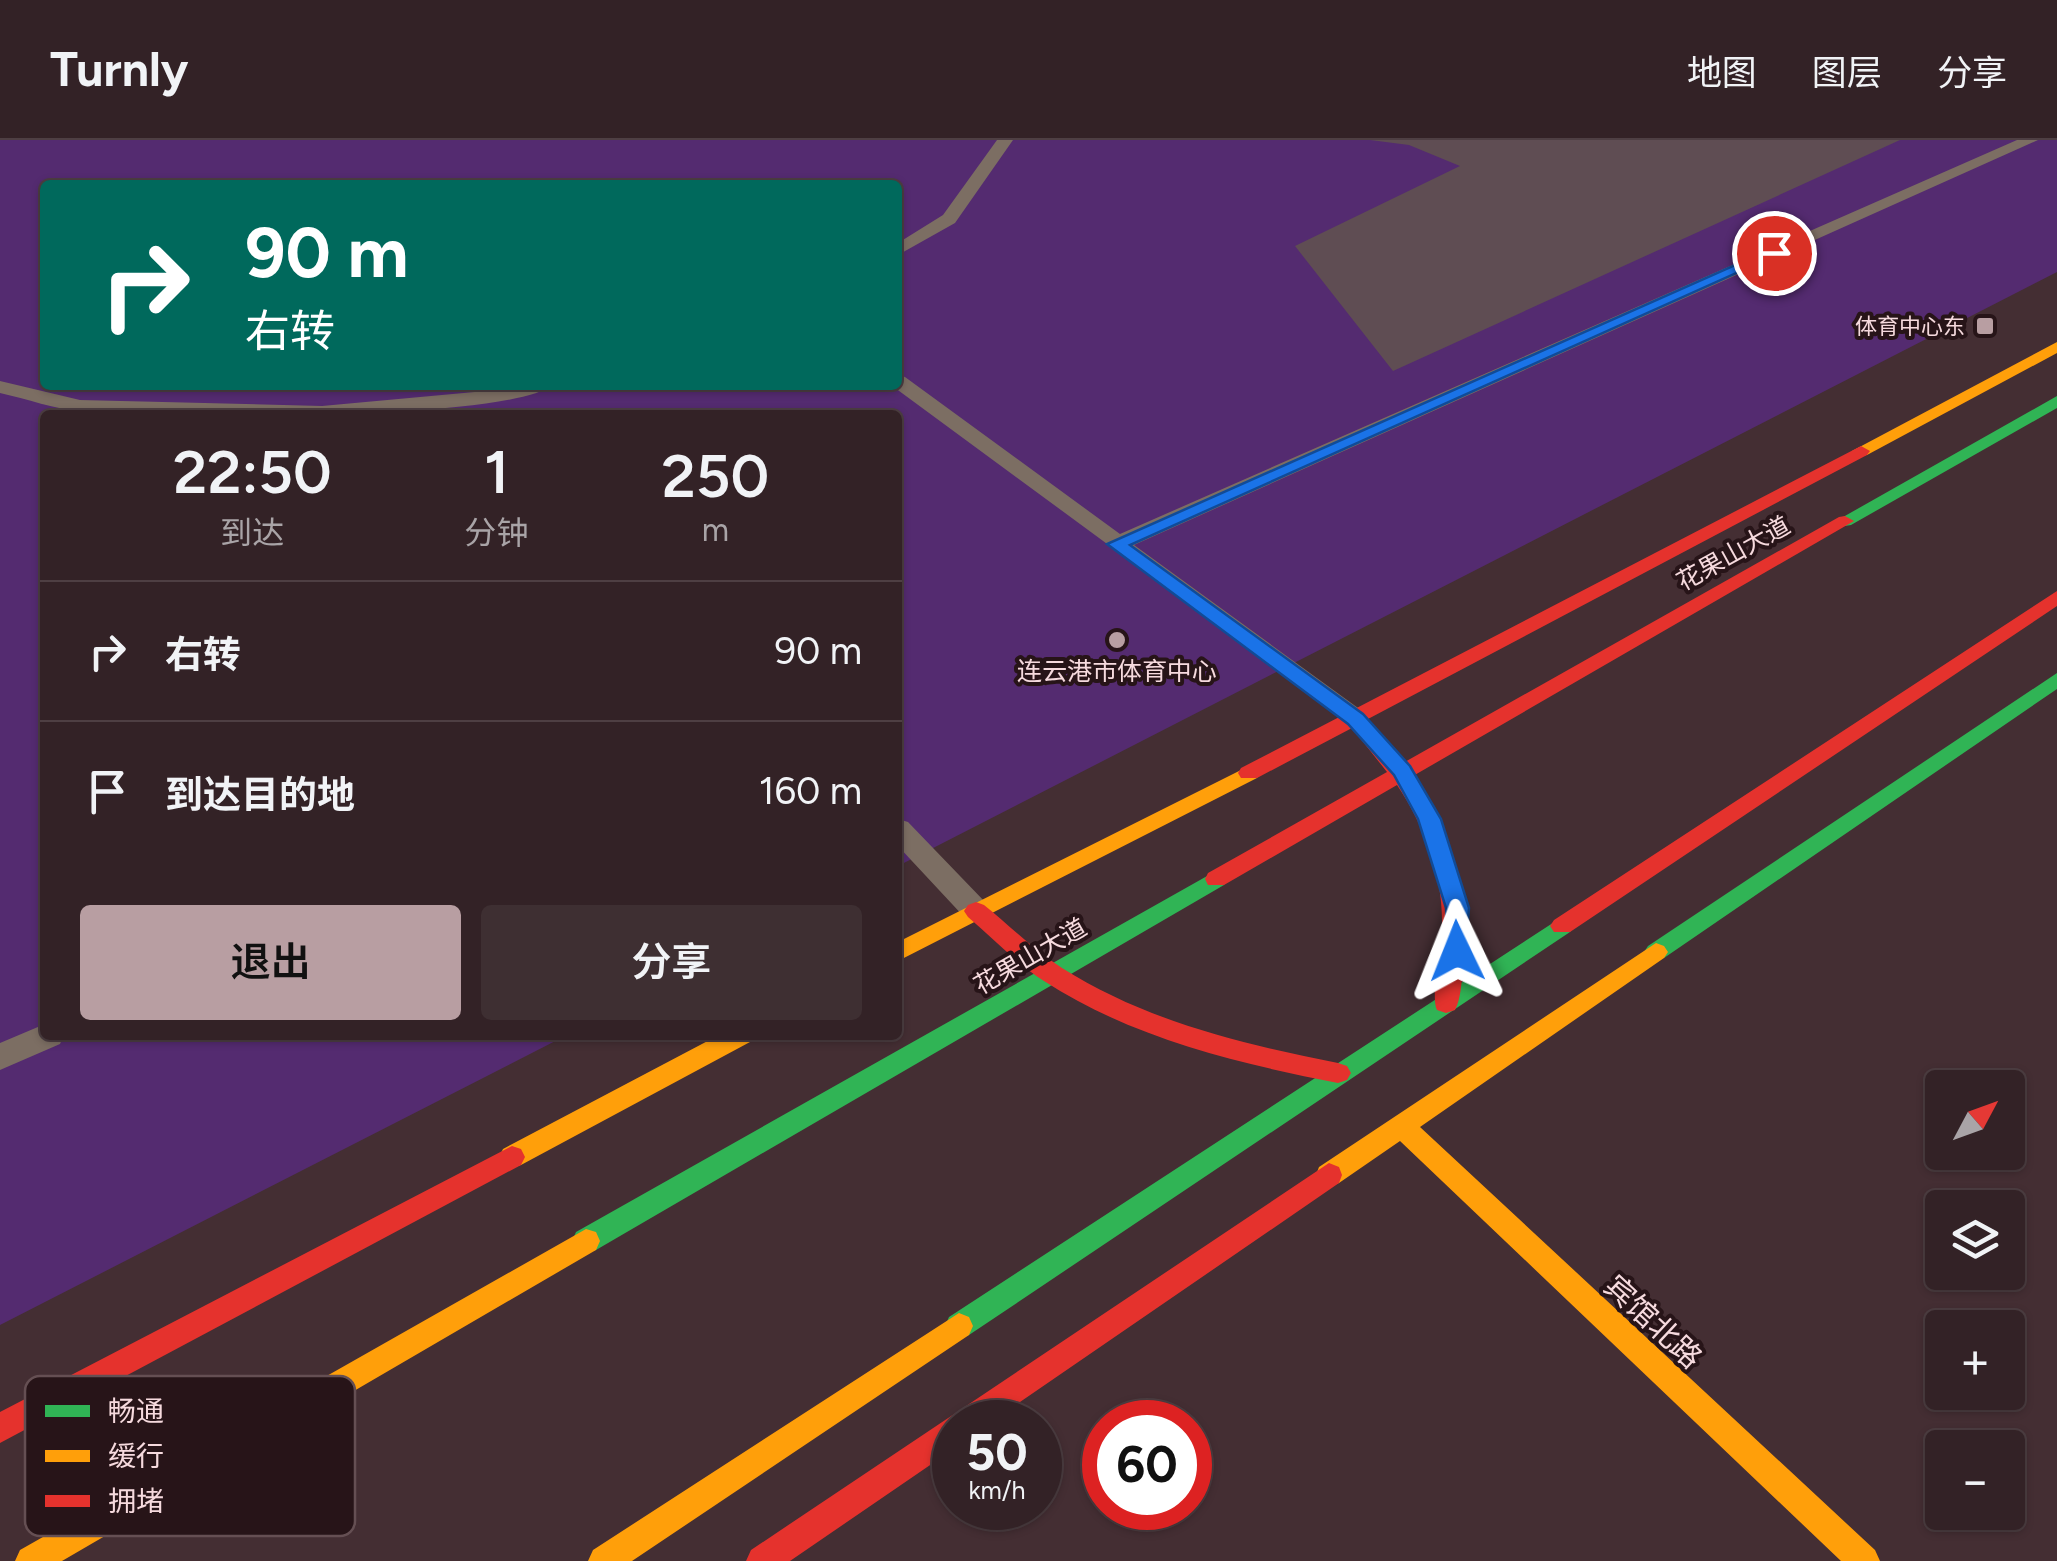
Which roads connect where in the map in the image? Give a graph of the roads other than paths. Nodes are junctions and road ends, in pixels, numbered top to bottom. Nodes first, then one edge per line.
1 (1006, 140) edge
2 (2034, 142) edge
3 (902, 248) edge
4 (2057, 347) edge
5 (902, 383) edge
6 (0, 386) edge
7 (519, 390) edge
8 (481, 398) junction
9 (2057, 401) edge
10 (229, 410) edge
11 (328, 410) edge
12 (492, 410) edge
13 (1968, 482) dead end
14 (1914, 483) junction
15 (1117, 544) junction
16 (2057, 597) edge
17 (2057, 680) edge
18 (1356, 719) junction
19 (1403, 771) junction
20 (902, 834) edge
21 (976, 910) junction
22 (902, 950) edge
23 (1054, 975) junction
24 (1446, 1002) junction
25 (40, 1039) edge
26 (732, 1040) edge
27 (0, 1058) edge
28 (1338, 1073) junction
29 (1402, 1126) junction
30 (98, 1376) edge
31 (354, 1376) edge
32 (998, 1400) edge
33 (25, 1415) edge
34 (0, 1428) edge
35 (932, 1446) edge
36 (749, 1465) junction
37 (714, 1513) dead end
38 (75, 1536) edge
39 (31, 1561) edge
40 (604, 1561) edge
41 (762, 1561) edge
42 (1864, 1561) edge

1 - 3 lane
2 - 15 lane
4 - 18 main road
5 - 15 lane
6 - 10 lane
7 - 8 lane
8 - 11 lane
8 - 12 lane
9 - 14 main road, 花果山大道
13 - 14 main road
14 - 19 main road, 花果山大道
15 - 18 lane
16 - 24 main road
17 - 29 main road
18 - 19 main road
18 - 21 main road
19 - 23 main road, 花果山大道
19 - 24 main road
20 - 21 lane
21 - 22 main road
21 - 23 main road
23 - 28 main road
23 - 31 main road, 花果山大道
24 - 28 main road
25 - 27 lane
26 - 30 main road
28 - 36 main road
29 - 32 main road
29 - 42 main road, 宾馆北路
33 - 34 main road
35 - 41 main road
36 - 37 main road
36 - 40 main road
38 - 39 main road, 花果山大道

